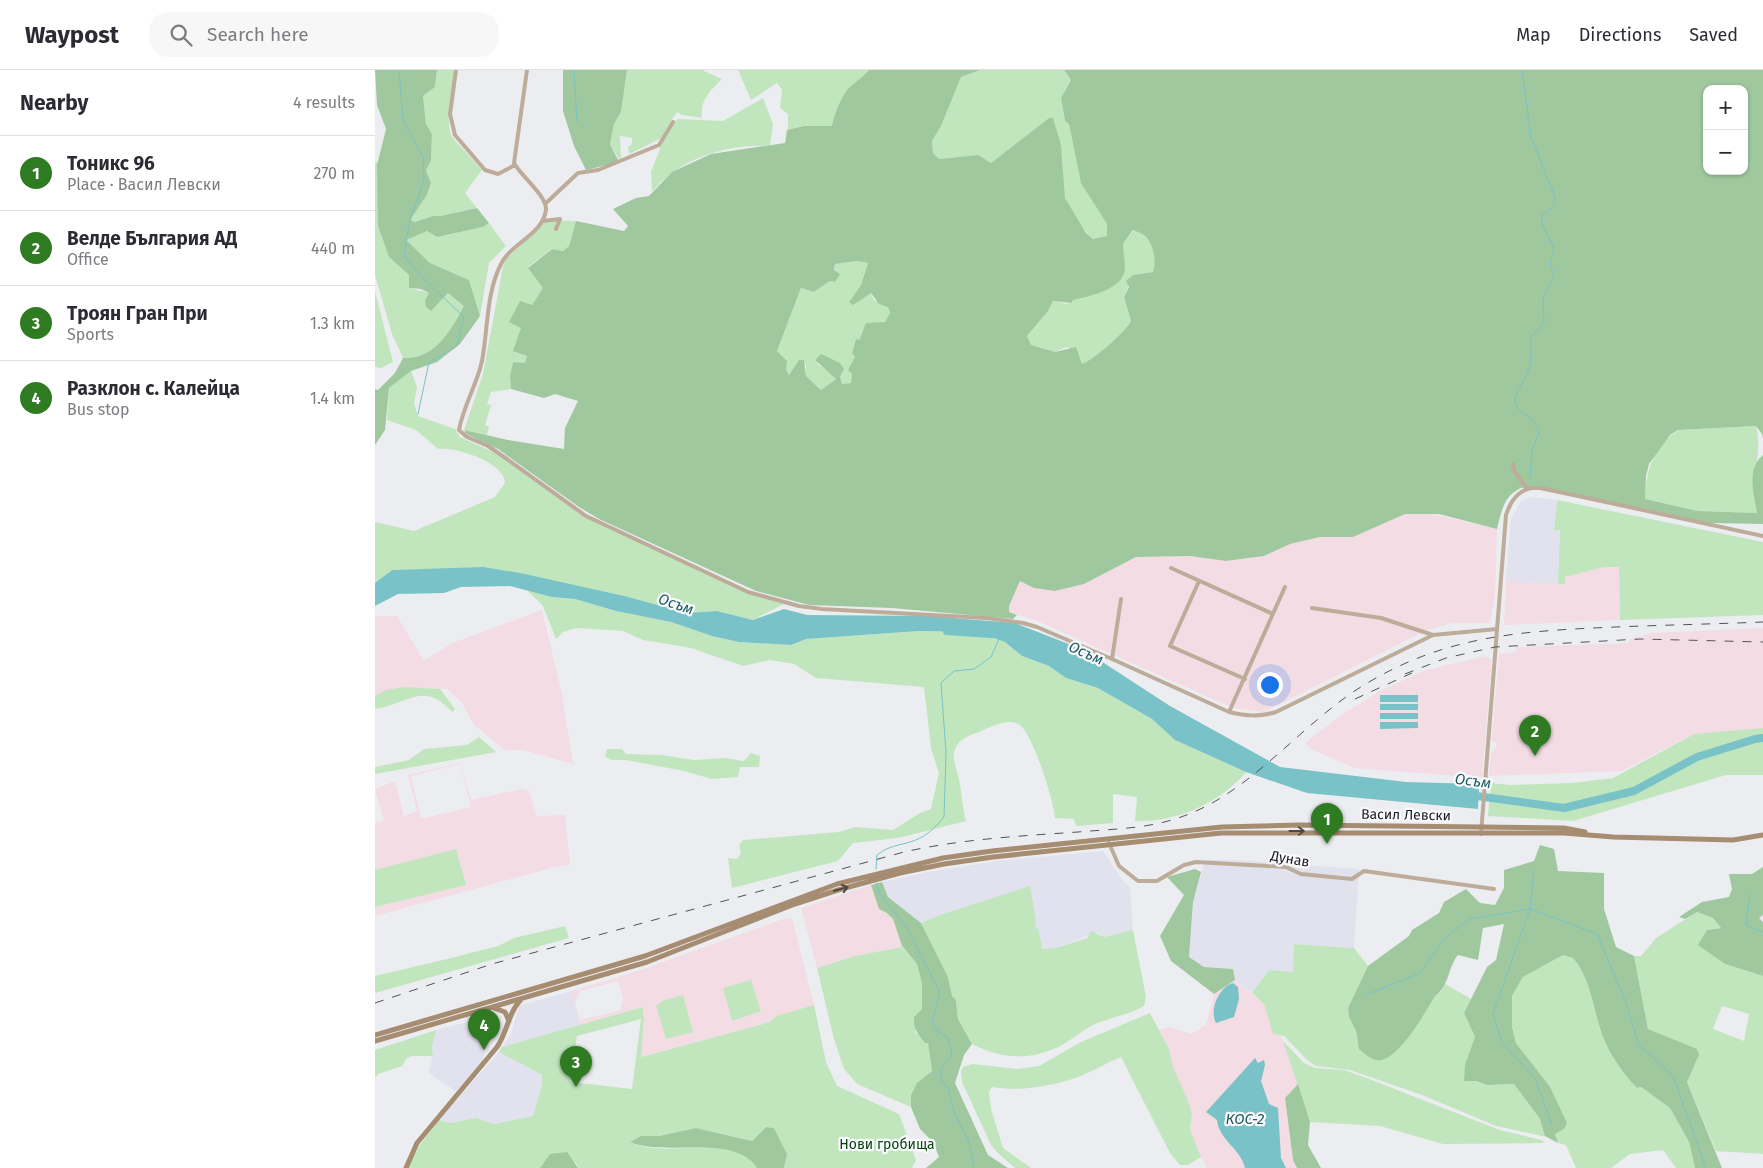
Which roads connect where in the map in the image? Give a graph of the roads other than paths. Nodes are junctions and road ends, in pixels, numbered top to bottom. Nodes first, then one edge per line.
1 (456, 70) edge
2 (527, 70) edge
3 (673, 122) dead end
4 (515, 165) junction
5 (545, 204) junction
6 (543, 221) junction
7 (556, 229) dead end
8 (1513, 464) dead end
9 (1527, 489) junction
10 (1763, 536) edge
11 (1171, 568) dead end
12 (1199, 580) junction
13 (1285, 587) dead end
14 (1121, 599) dead end
15 (1312, 608) dead end
16 (1273, 614) junction
17 (1497, 629) junction
18 (1433, 635) junction
19 (1112, 659) junction
20 (1245, 679) junction
21 (1229, 712) junction
22 (1481, 831) junction
23 (1763, 835) edge
24 (1108, 841) junction
25 (1493, 889) dead end
26 (514, 995) junction
27 (522, 999) junction
28 (513, 1002) junction
29 (494, 1008) junction
30 (510, 1021) junction
31 (376, 1034) edge
32 (375, 1041) edge
33 (406, 1168) edge

1 - 4 street
2 - 4 street
3 - 5 street
4 - 5 street
5 - 6 street
6 - 7 street
6 - 19 street
8 - 9 street
9 - 10 street
9 - 17 street
11 - 12 street
12 - 16 street
12 - 20 street
13 - 16 street
14 - 19 street
15 - 18 street
16 - 20 street
17 - 18 street
17 - 22 street
18 - 21 street
19 - 21 street
20 - 21 street
22 - 23 main road, Васил Левски
22 - 24 main road, Васил Левски
24 - 25 street, Дунав
24 - 26 main road
27 -> 24 main road
26 - 28 main road
26 - 31 main road
27 - 28 main road
27 - 30 main road
28 - 29 main road
28 - 30 main road
29 - 30 main road
29 - 32 main road
30 - 33 main road

